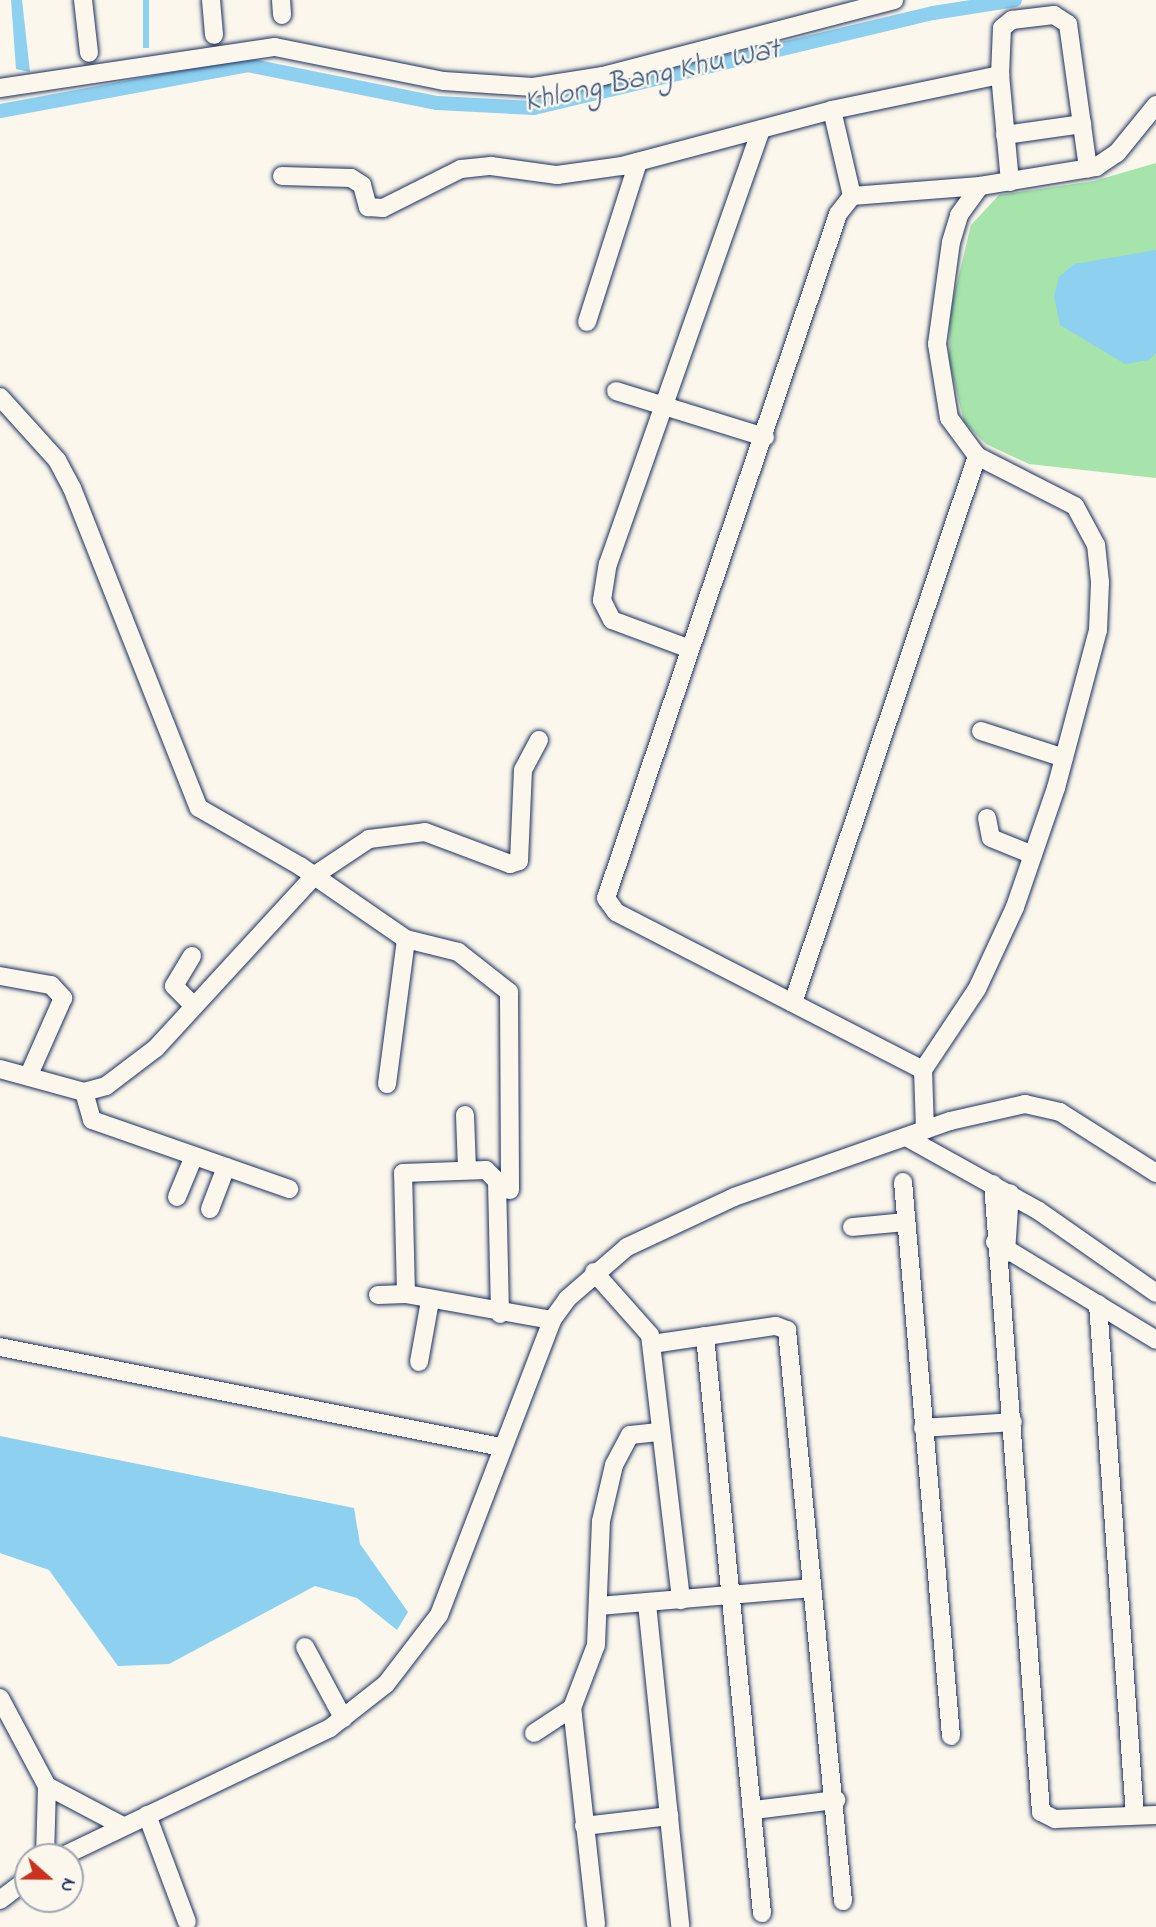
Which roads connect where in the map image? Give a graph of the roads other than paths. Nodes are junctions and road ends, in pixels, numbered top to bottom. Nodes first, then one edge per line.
1 (83, 0) edge
2 (211, 0) edge
3 (894, 0) edge
4 (214, 35) dead end
5 (89, 53) dead end
6 (1000, 75) junction
7 (0, 88) edge
8 (1156, 105) edge
9 (832, 110) junction
10 (1082, 124) junction
11 (761, 129) junction
12 (1005, 135) junction
13 (638, 162) junction
14 (1088, 169) junction
15 (282, 176) dead end
16 (1010, 182) junction
17 (980, 186) junction
18 (852, 196) junction
19 (587, 322) dead end
20 (617, 391) dead end
21 (0, 397) edge
22 (664, 405) junction
23 (765, 437) junction
24 (976, 456) junction
25 (690, 649) junction
26 (981, 731) dead end
27 (540, 740) dead end
28 (1064, 758) junction
29 (987, 818) dead end
30 (1033, 855) junction
31 (318, 872) junction
32 (406, 939) junction
33 (192, 956) dead end
34 (0, 976) edge
35 (793, 1003) junction
36 (193, 1005) junction
37 (0, 1069) edge
38 (923, 1070) junction
39 (28, 1077) junction
40 (387, 1084) dead end
41 (84, 1092) junction
42 (465, 1115) dead end
43 (925, 1130) junction
44 (906, 1137) junction
45 (194, 1156) junction
46 (226, 1167) junction
47 (467, 1170) junction
48 (1156, 1173) edge
49 (903, 1182) dead end
50 (993, 1184) junction
51 (289, 1189) dead end
52 (510, 1190) dead end
53 (1010, 1193) junction
54 (177, 1197) dead end
55 (210, 1209) dead end
56 (905, 1222) junction
57 (852, 1227) dead end
58 (1003, 1249) junction
59 (594, 1272) junction
60 (1156, 1293) edge
61 (406, 1294) junction
62 (378, 1295) dead end
63 (430, 1301) junction
64 (1098, 1304) junction
65 (500, 1314) junction
66 (552, 1320) junction
67 (705, 1336) junction
68 (651, 1339) junction
69 (1156, 1340) edge
70 (0, 1347) edge
71 (419, 1362) dead end
72 (1013, 1422) junction
73 (923, 1428) junction
74 (659, 1432) junction
75 (501, 1447) junction
76 (812, 1588) junction
77 (731, 1595) junction
78 (681, 1600) junction
79 (647, 1604) junction
80 (599, 1606) junction
81 (305, 1647) dead end
82 (0, 1698) edge
83 (572, 1708) junction
84 (343, 1718) junction
85 (534, 1733) dead end
86 (951, 1736) dead end
87 (47, 1787) junction
88 (836, 1800) junction
89 (754, 1810) junction
90 (146, 1815) junction
91 (669, 1815) junction
92 (1135, 1815) junction
93 (1155, 1820) edge
94 (121, 1825) junction
95 (584, 1826) junction
96 (45, 1843) edge
97 (84, 1845) edge
98 (844, 1901) dead end
99 (762, 1913) dead end
100 (187, 1922) dead end
101 (596, 1924) dead end
102 (680, 1925) dead end

1 - 5 street
2 - 4 street
3 - 7 street
6 - 9 street
6 - 10 street
6 - 12 street
8 - 14 street
9 - 11 street
9 - 18 street
10 - 12 street
10 - 14 street
11 - 13 street
11 - 22 street
12 - 16 street
13 - 15 street
13 - 19 street
14 - 16 street
16 - 17 street
17 - 18 street
17 - 24 street
18 - 23 street
20 - 22 street
21 - 31 street
22 - 23 street
22 - 25 street
23 - 25 street
24 - 28 street
24 - 35 street
25 - 35 street
26 - 28 street
27 - 31 street
28 - 30 street
29 - 30 street
30 - 38 street
31 - 32 street
31 - 36 street
32 - 40 street
32 - 52 street
33 - 36 street
34 - 39 street
35 - 38 street
36 - 41 street
37 - 39 street
38 - 43 street
39 - 41 street
41 - 45 street
42 - 47 street
43 - 44 street
43 - 48 street
44 - 50 street
44 - 59 street
45 - 46 street
45 - 54 street
46 - 51 street
46 - 55 street
47 - 61 street
47 - 65 street
49 - 56 street
50 - 53 street
50 - 58 street
53 - 58 street
53 - 60 street
56 - 57 street
56 - 73 street
58 - 64 street
58 - 72 street
59 - 66 street
59 - 68 street
61 - 62 street
61 - 63 street
63 - 65 street
63 - 71 street
64 - 69 street
64 - 92 street
65 - 66 street
66 - 75 street
67 - 68 street
67 - 76 street
67 - 77 street
68 - 74 street
70 - 75 street
72 - 73 street
72 - 92 street
73 - 86 street
74 - 78 street
74 - 80 street
75 - 84 street
76 - 77 street
76 - 88 street
77 - 78 street
77 - 89 street
78 - 79 street
79 - 80 street
79 - 91 street
80 - 83 street
81 - 84 street
82 - 87 street
83 - 85 street
83 - 95 street
84 - 90 street
87 - 94 street
87 - 96 street
88 - 89 street
88 - 98 street
89 - 99 street
90 - 94 street
90 - 100 street
91 - 95 street
91 - 102 street
92 - 93 street
94 - 97 street
95 - 101 street

